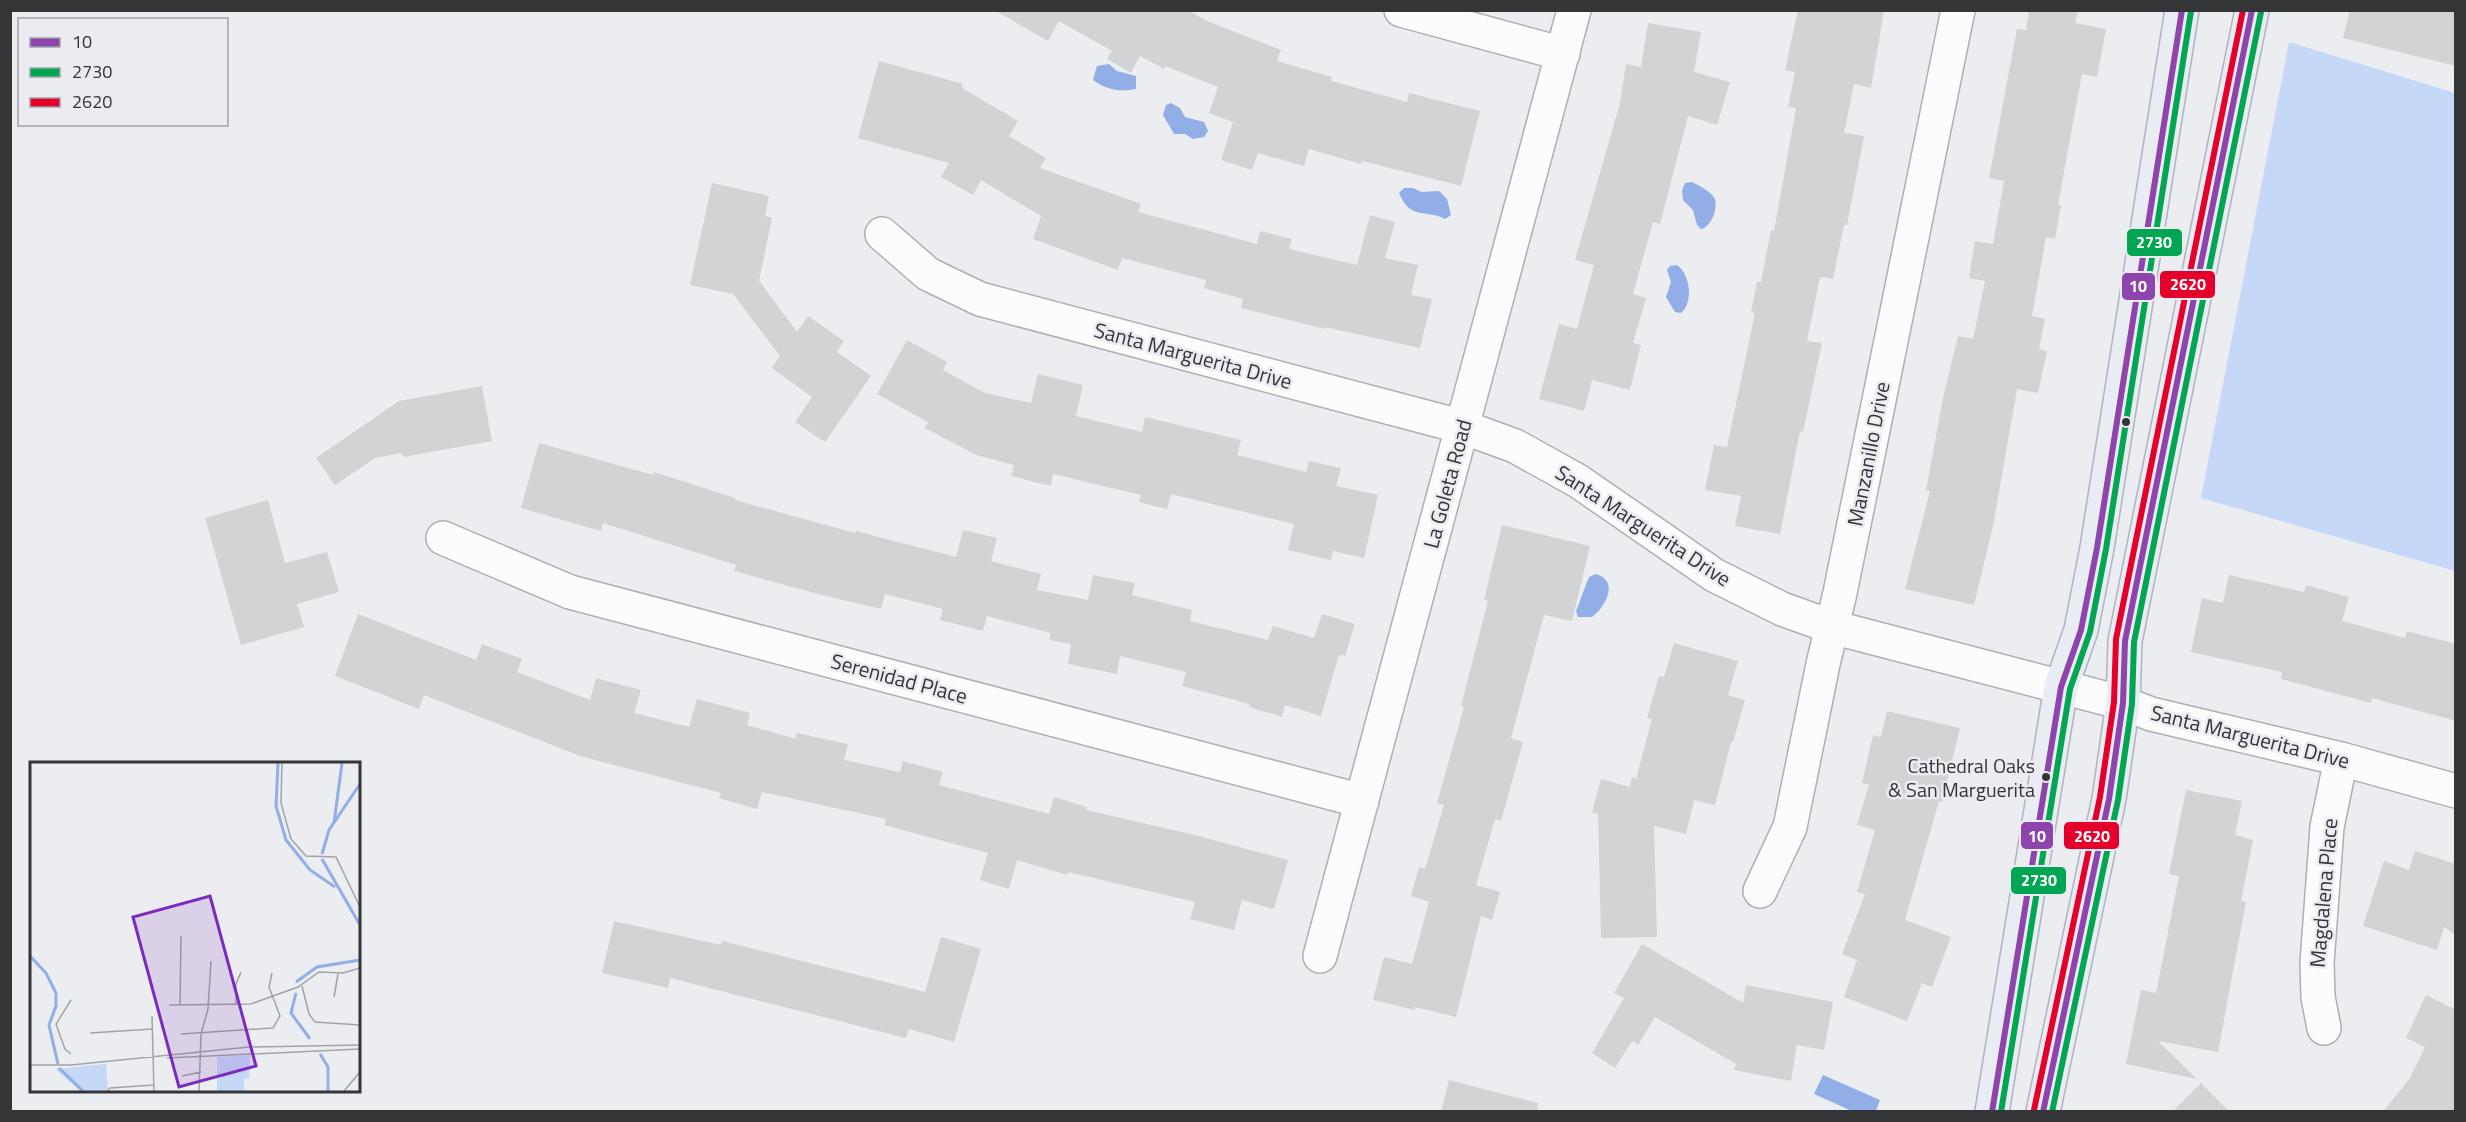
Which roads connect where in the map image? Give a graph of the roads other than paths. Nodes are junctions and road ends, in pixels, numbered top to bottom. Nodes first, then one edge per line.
1 (1401, 10) edge
2 (1574, 10) edge
3 (1958, 10) edge
4 (2182, 10) edge
5 (2252, 10) edge
6 (1563, 54) junction
7 (882, 234) dead end
8 (1463, 428) junction
9 (442, 538) dead end
10 (1832, 627) junction
11 (2061, 687) junction
12 (2123, 703) junction
13 (2341, 759) junction
14 (2456, 791) edge
15 (1362, 801) junction
16 (1760, 891) dead end
17 (1320, 956) dead end
18 (2324, 1028) dead end
19 (1992, 1112) edge
20 (2043, 1112) edge

1 - 6 street
2 - 6 street, La Goleta Road
3 - 10 street, Manzanillo Drive
4 - 11 main road
5 - 12 main road
6 - 8 street, La Goleta Road
7 - 8 street, Santa Marguerita Drive
8 - 10 street, Santa Marguerita Drive
8 - 15 street, La Goleta Road
9 - 15 street, Serenidad Place
10 - 11 street, Santa Marguerita Drive
10 - 16 street, Manzanillo Drive
11 - 12 street, Santa Marguerita Drive
11 - 19 main road
12 - 13 street, Santa Marguerita Drive
12 - 20 main road
13 - 14 street, Santa Marguerita Drive
13 - 18 street, Magdalena Place
15 - 17 street, La Goleta Road

